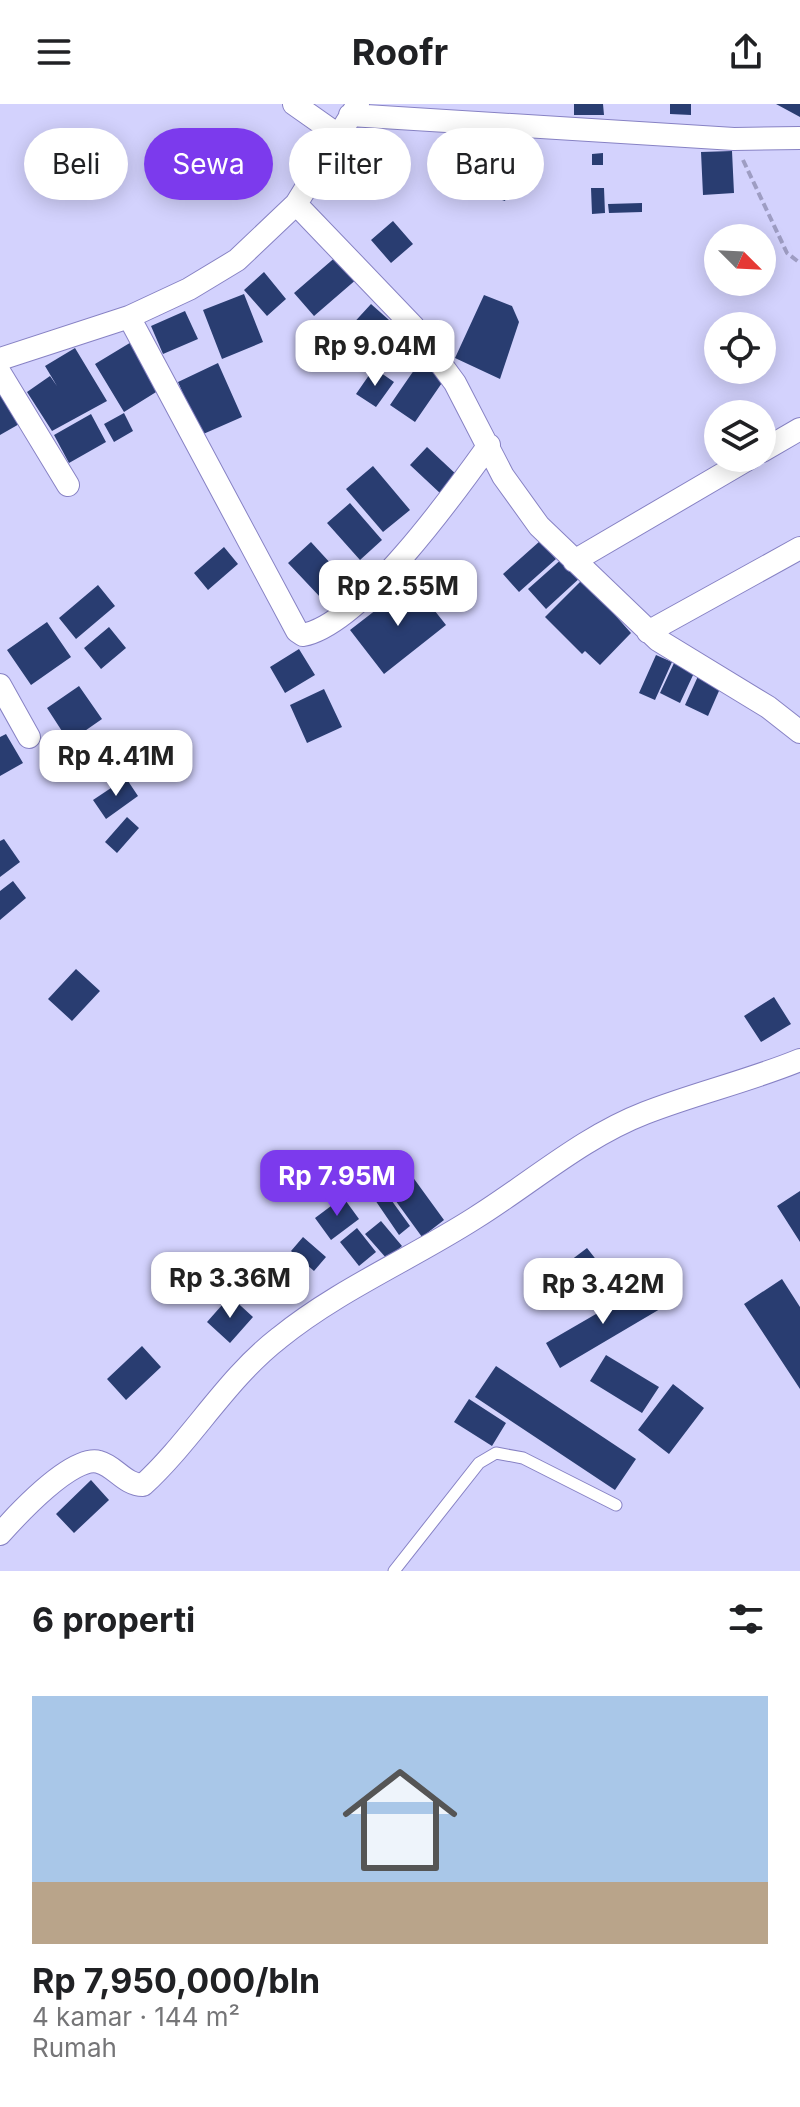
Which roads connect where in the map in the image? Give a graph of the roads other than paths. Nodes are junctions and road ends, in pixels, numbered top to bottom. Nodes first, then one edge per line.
1 (294, 104) edge
2 (354, 110) edge
3 (328, 128) edge
4 (342, 128) edge
5 (800, 138) edge
6 (298, 200) edge
7 (296, 204) junction
8 (129, 317) junction
9 (0, 359) edge
10 (0, 373) edge
11 (800, 429) edge
12 (776, 443) edge
13 (489, 445) junction
14 (726, 472) edge
15 (68, 485) dead end
16 (800, 548) edge
17 (574, 561) junction
18 (648, 632) junction
19 (0, 685) edge
20 (800, 732) edge
21 (29, 737) dead end
22 (800, 1060) edge
23 (616, 1505) dead end
24 (0, 1534) edge
25 (394, 1571) edge

1 - 3 street
2 - 4 street
2 - 5 street
6 - 7 street
7 - 8 street
7 - 13 street
8 - 9 street
8 - 13 street
10 - 15 street
11 - 12 street
13 - 17 street
14 - 17 street
16 - 18 street
17 - 18 street
18 - 20 street
19 - 21 street
22 - 24 street
23 - 25 lane

